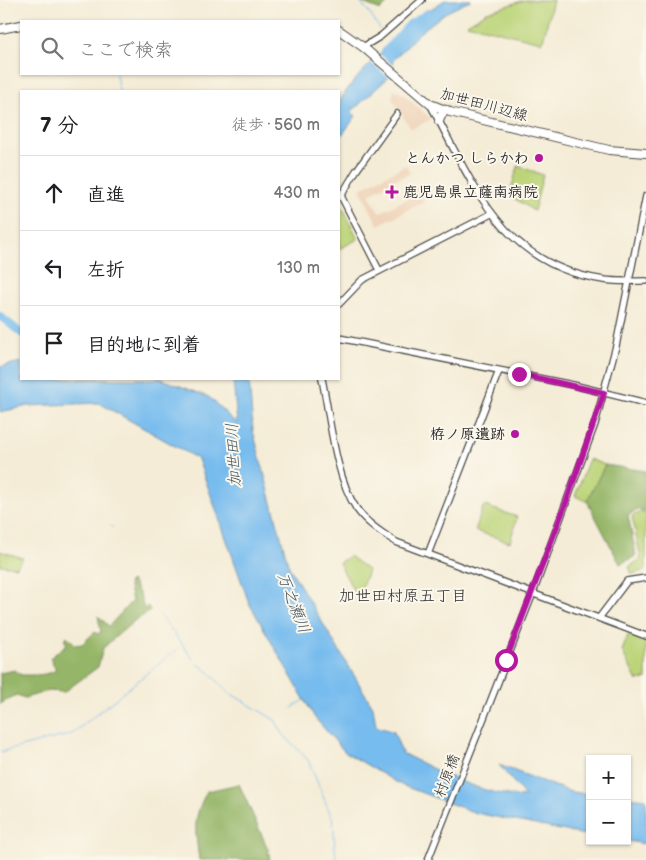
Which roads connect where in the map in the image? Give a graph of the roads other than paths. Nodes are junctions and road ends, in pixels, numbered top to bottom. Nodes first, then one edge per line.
1 (422, 0) edge
2 (20, 25) edge
3 (0, 29) edge
4 (340, 31) edge
5 (363, 47) junction
6 (430, 104) junction
7 (447, 110) junction
8 (397, 114) dead end
9 (439, 121) junction
10 (646, 153) edge
11 (646, 196) edge
12 (491, 214) junction
13 (379, 270) junction
14 (629, 281) junction
15 (646, 281) edge
16 (340, 303) edge
17 (340, 338) edge
18 (500, 371) junction
19 (322, 380) edge
20 (604, 393) junction
21 (646, 403) edge
22 (428, 554) junction
23 (646, 578) edge
24 (533, 593) junction
25 (599, 618) junction
26 (646, 636) edge
27 (428, 860) edge

1 - 5 street
2 - 3 main road
4 - 5 main road, 加世田川辺線
5 - 6 main road, 加世田川辺線
6 - 7 main road, 加世田川辺線
6 - 9 street
7 - 9 main road
7 - 10 main road, 加世田川辺線
8 - 13 street
9 - 12 street
11 - 14 street, 村原橋
12 - 13 street
12 - 14 street
13 - 16 street
14 - 15 street
14 - 20 street, 村原橋
17 - 18 street
18 - 20 street
18 - 22 street
19 - 22 street
20 - 21 street
20 - 24 street, 村原橋
22 - 24 street
23 - 25 street
24 - 25 street
24 - 27 street, 村原橋
25 - 26 street

